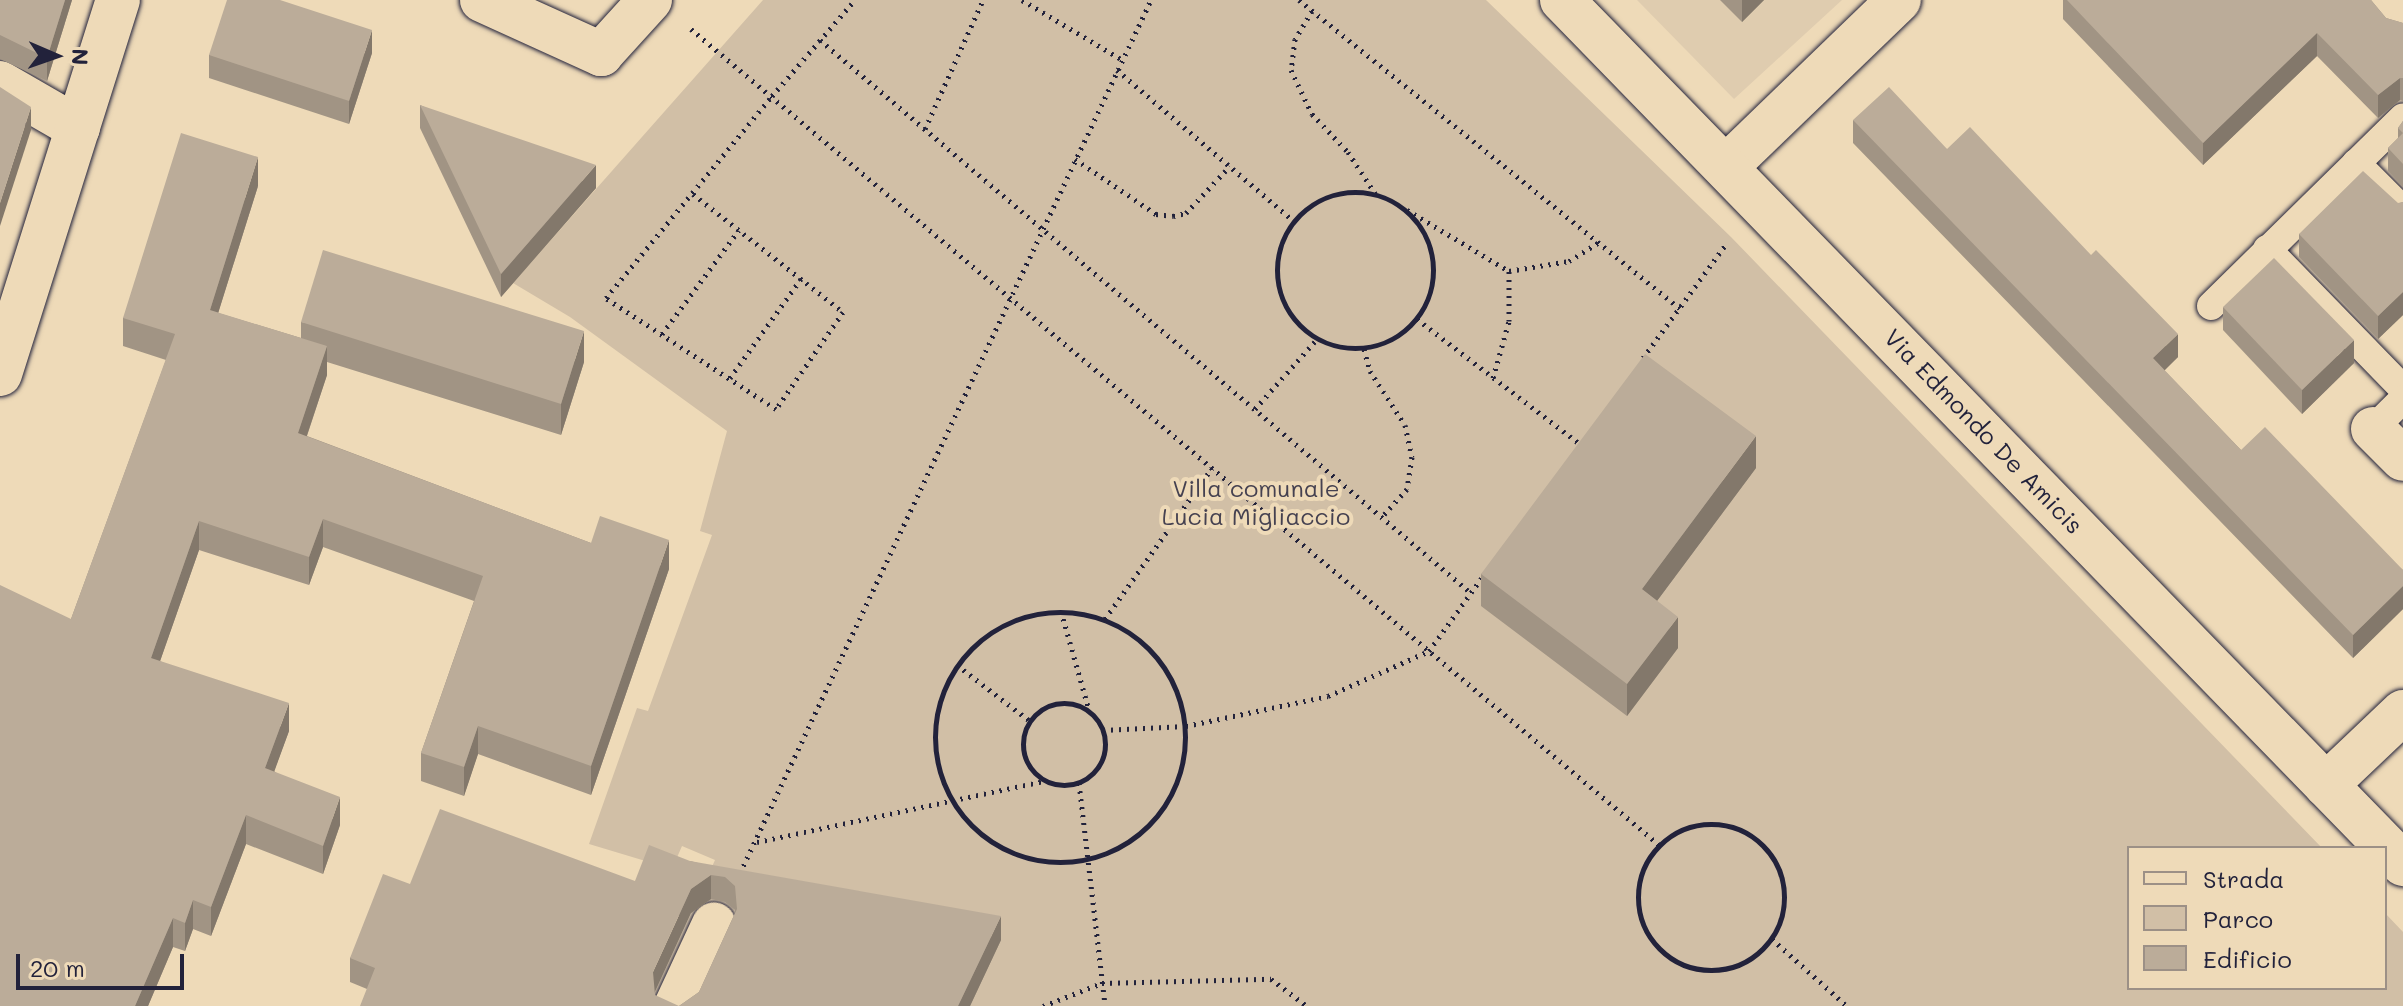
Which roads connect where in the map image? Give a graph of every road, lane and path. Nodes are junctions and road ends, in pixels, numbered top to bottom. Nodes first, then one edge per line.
1 (118, 0) edge
2 (482, 0) edge
3 (855, 0) edge
4 (983, 0) edge
5 (1022, 0) edge
6 (1151, 0) edge
7 (1299, 0) edge
8 (1562, 0) edge
9 (1899, 0) edge
10 (2381, 0) edge
11 (666, 10) edge
12 (1312, 11) junction
13 (2403, 23) edge
14 (820, 40) junction
15 (1121, 59) junction
16 (1117, 70) junction
17 (0, 83) edge
18 (772, 96) junction
19 (2403, 117) edge
20 (78, 128) junction
21 (925, 129) junction
22 (1075, 159) junction
23 (2356, 163) junction
24 (1230, 166) junction
25 (1727, 166) junction
26 (693, 194) junction
27 (1376, 195) junction
28 (1404, 208) junction
29 (2403, 210) edge
30 (1294, 221) junction
31 (1043, 229) junction
32 (739, 230) junction
33 (1599, 242) junction
34 (2267, 249) junction
35 (1719, 254) dead end
36 (1509, 271) junction
37 (801, 279) junction
38 (1012, 299) junction
39 (2211, 306) dead end
40 (1680, 308) junction
41 (1417, 319) junction
42 (662, 334) junction
43 (1318, 338) junction
44 (1364, 349) junction
45 (1634, 370) edge
46 (0, 374) edge
47 (730, 378) junction
48 (1493, 378) junction
49 (2403, 389) edge
50 (1255, 409) junction
51 (2388, 414) edge
52 (1589, 432) edge
53 (1580, 444) junction
54 (1571, 456) edge
55 (2403, 459) edge
56 (1212, 468) junction
57 (1382, 517) junction
58 (1489, 568) edge
59 (1471, 593) junction
60 (1061, 611) junction
61 (1105, 619) junction
62 (1429, 651) junction
63 (957, 665) junction
64 (1089, 710) junction
65 (2403, 712) edge
66 (1030, 721) junction
67 (1186, 726) junction
68 (1103, 730) junction
69 (1044, 781) junction
70 (1079, 783) junction
71 (2326, 785) junction
72 (952, 801) junction
73 (756, 842) junction
74 (1658, 844) junction
75 (2385, 846) edge
76 (2387, 848) edge
77 (1090, 860) junction
78 (2403, 864) edge
79 (714, 924) joint
80 (1772, 939) junction
81 (1102, 983) junction
82 (676, 1006) edge
83 (1043, 1006) edge
84 (1105, 1006) edge
85 (1307, 1006) edge
86 (1847, 1006) edge

1 - 20 street
2 - 11 street
3 - 14 path
4 - 21 path
5 - 15 path
6 - 15 path
7 - 12 path
8 - 25 street, Via Edmondo De Amicis
9 - 25 street
10 - 13 street
11 - 18 path
12 - 27 path
12 - 33 path
14 - 18 path
14 - 21 path
15 - 16 path
16 - 22 path
16 - 24 path
17 - 20 street
18 - 26 path
18 - 38 path
19 - 23 lane
20 - 46 street
21 - 31 path
22 - 24 path
22 - 31 path
23 - 29 lane
23 - 34 lane
24 - 30 path
25 - 71 street, Via Edmondo De Amicis
26 - 32 path
26 - 42 path
27 - 28 path
27 - 30 path
28 - 36 path
28 - 41 path
30 - 43 path
31 - 38 path
31 - 50 path
32 - 37 path
32 - 42 path
33 - 36 path
33 - 40 path
34 - 39 lane
34 - 49 lane
35 - 40 path
36 - 48 path
37 - 47 path
37 - 47 path
38 - 56 path
38 - 73 path
40 - 45 path
41 - 44 path
41 - 48 path
42 - 47 path
43 - 44 path
43 - 50 path
44 - 57 path
48 - 53 path
50 - 57 path
51 - 55 street
52 - 53 path
53 - 54 path
56 - 61 path
56 - 62 path
57 - 59 path
58 - 59 path
59 - 62 path
60 - 61 path
60 - 63 path
60 - 64 path
61 - 67 path
62 - 67 path
62 - 74 path
63 - 66 path
63 - 72 path
64 - 66 path
64 - 68 path
65 - 71 street
66 - 69 path
67 - 68 path
67 - 77 path
68 - 70 path
69 - 70 path
69 - 72 path
70 - 77 path
71 - 75 street, Via Edmondo De Amicis
72 - 73 path
72 - 77 path
73 - 79 path
74 - 80 path
74 - 80 path
76 - 78 street, Via Edmondo De Amicis
77 - 81 path
79 - 82 street
80 - 86 path
81 - 83 path
81 - 84 path
81 - 85 path

